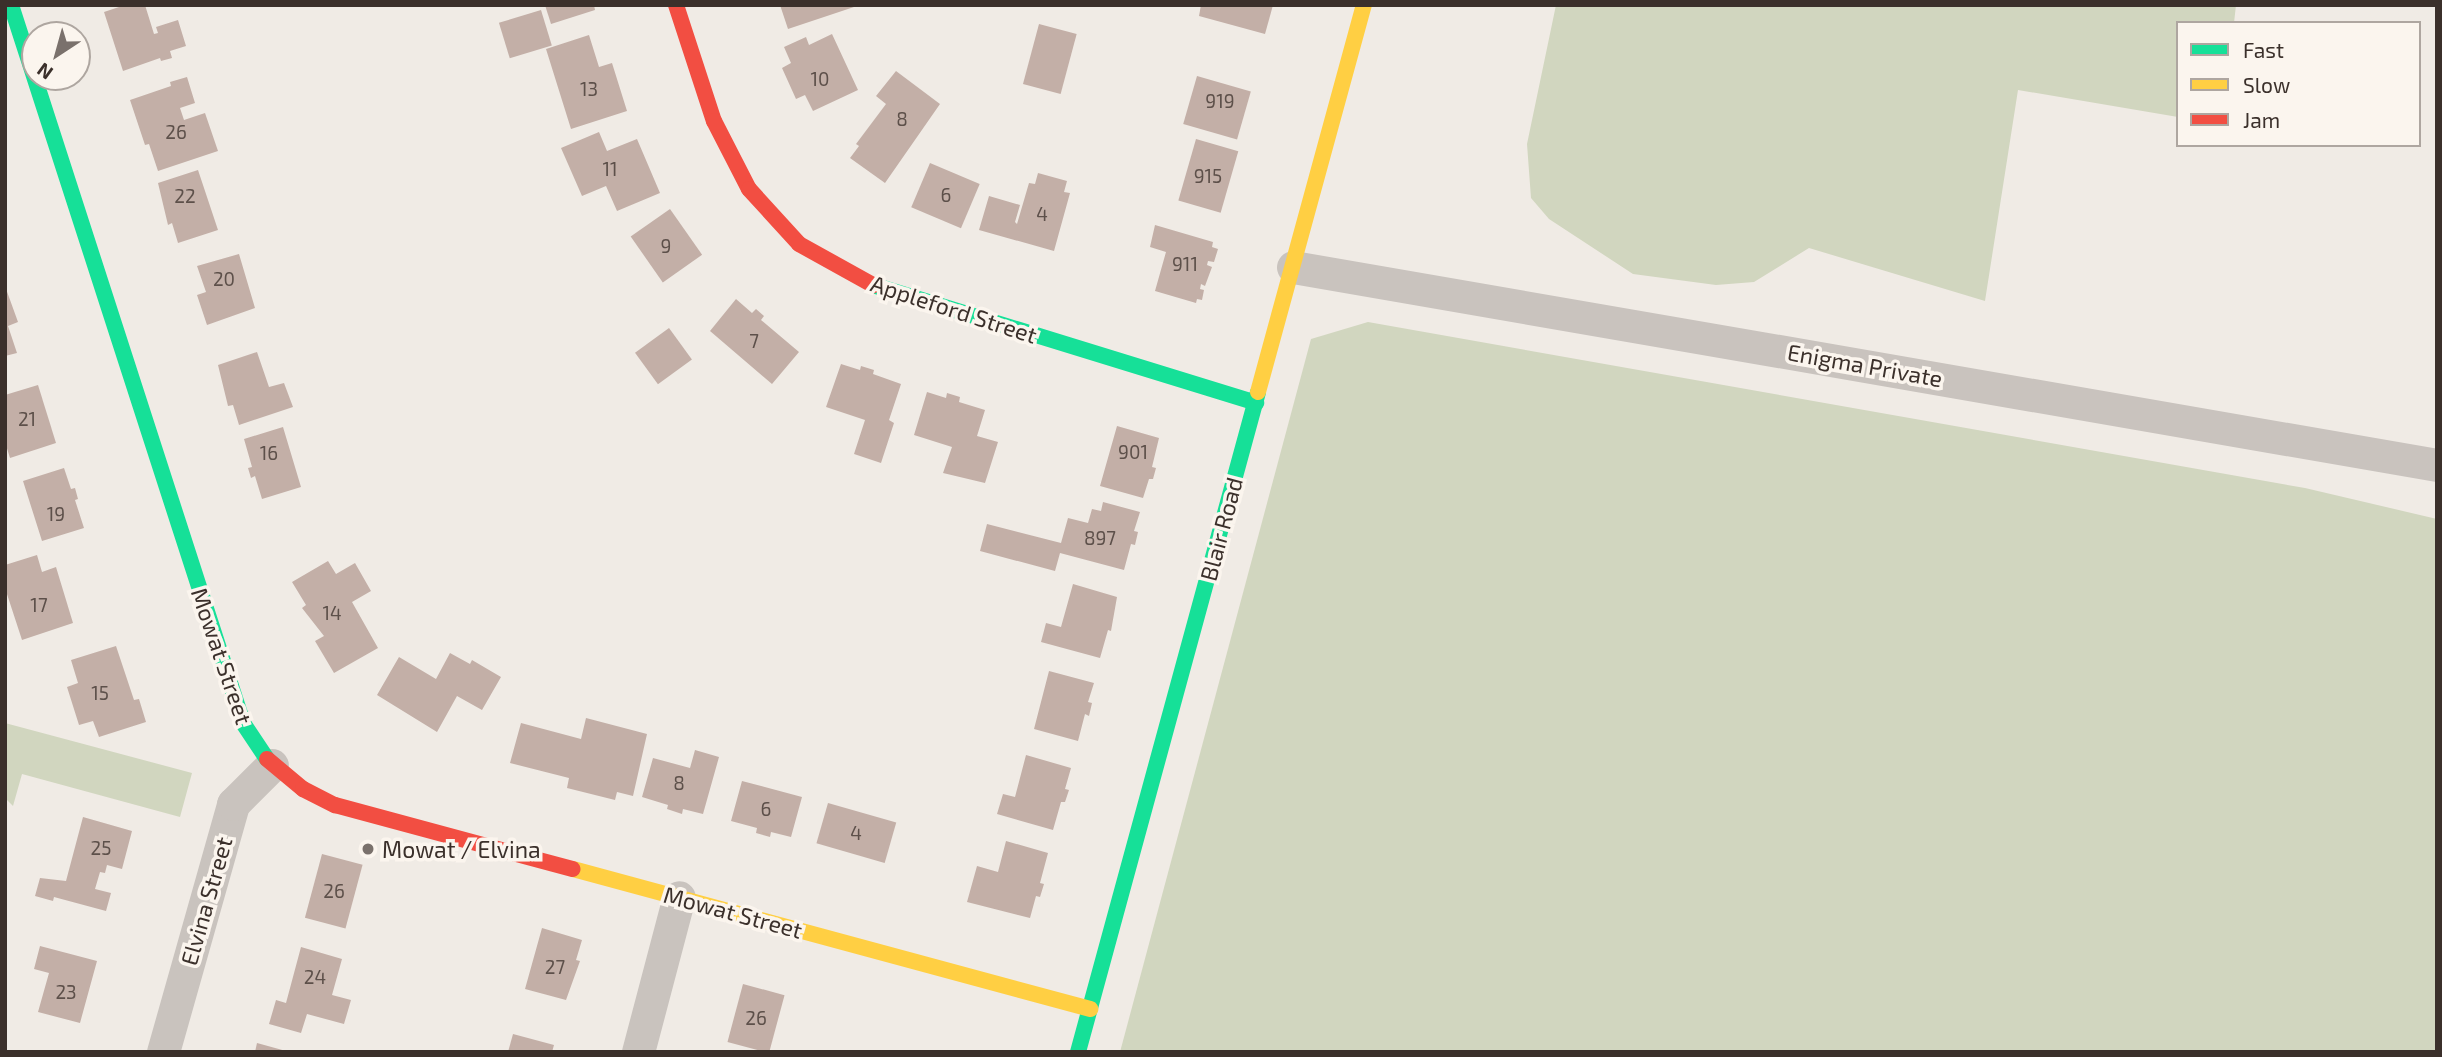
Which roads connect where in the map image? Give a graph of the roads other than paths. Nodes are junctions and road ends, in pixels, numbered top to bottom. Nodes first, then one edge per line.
1 (11, 5) edge
2 (676, 5) edge
3 (1364, 5) edge
4 (1293, 267) junction
5 (1256, 403) junction
6 (2437, 465) edge
7 (272, 765) junction
8 (679, 897) junction
9 (1090, 1009) junction
10 (163, 1052) edge
11 (638, 1052) edge
12 (1078, 1052) edge

1 - 7 street, Mowat Street
2 - 5 street, Appleford Street
3 - 4 street, Blair Road
4 - 5 street, Blair Road
4 - 6 street, Enigma Private
5 - 9 street, Blair Road
7 - 8 street, Mowat Street
7 - 10 street, Elvina Street
8 - 9 street, Mowat Street
8 - 11 street
9 - 12 street, Blair Road

